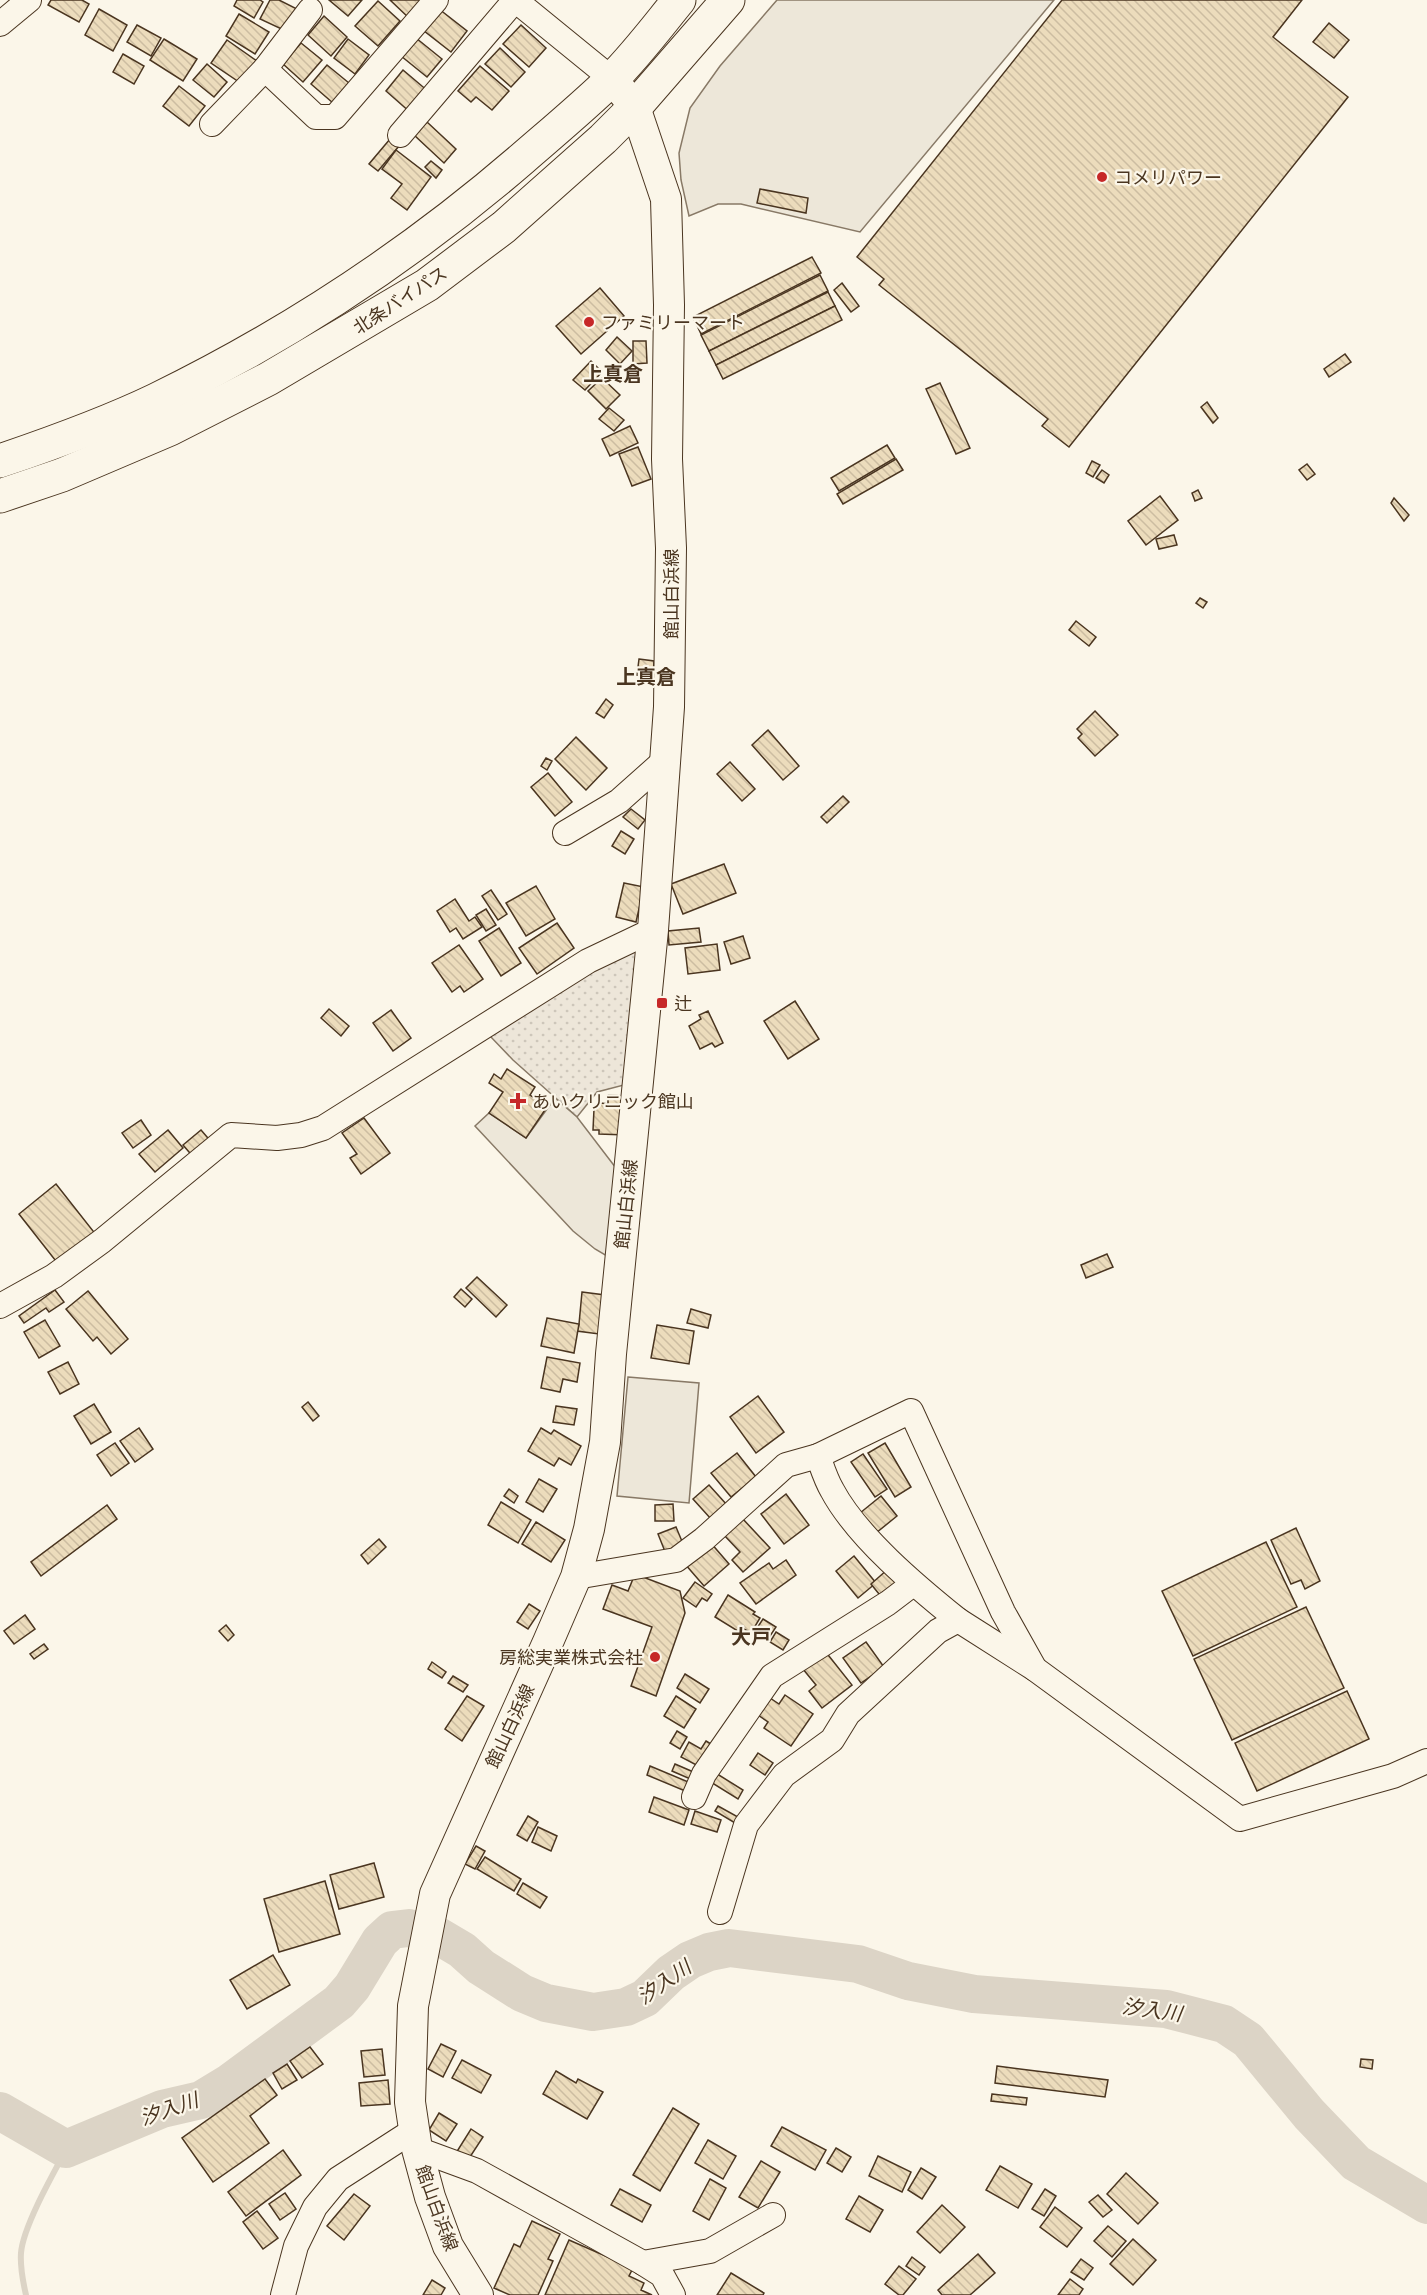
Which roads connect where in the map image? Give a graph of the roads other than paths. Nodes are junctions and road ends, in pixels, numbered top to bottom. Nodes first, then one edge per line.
1 (29, 0) edge
2 (436, 0) edge
3 (515, 0) edge
4 (679, 0) edge
5 (728, 0) edge
6 (310, 10) dead end
7 (0, 24) edge
8 (266, 69) junction
9 (612, 79) junction
10 (635, 107) junction
11 (212, 124) dead end
12 (400, 135) dead end
13 (0, 461) edge
14 (0, 496) edge
15 (665, 760) junction
16 (565, 833) dead end
17 (653, 930) junction
18 (0, 1306) edge
19 (818, 1456) junction
20 (576, 1577) junction
21 (914, 1584) junction
22 (958, 1620) junction
23 (1035, 1669) junction
24 (1427, 1761) edge
25 (694, 1797) dead end
26 (720, 1912) dead end
27 (415, 2139) junction
28 (773, 2215) dead end
29 (643, 2263) junction
30 (283, 2295) edge
31 (478, 2295) edge
32 (673, 2295) edge

1 - 7 street
2 - 8 street
3 - 9 street
3 - 12 street
4 - 9 highway, 北条バイパス
5 - 10 highway, 北条バイパス
6 - 8 street
8 - 11 street
9 - 10 main road, 館山白浜線
9 - 13 highway, 北条バイパス
10 - 14 highway, 北条バイパス
10 - 15 main road, 館山白浜線
15 - 16 street
15 - 17 main road, 館山白浜線
17 - 18 street
17 - 20 main road, 館山白浜線
19 - 20 street
19 - 21 street
19 - 23 street
20 - 27 main road, 館山白浜線
21 - 22 street
21 - 25 street
22 - 23 street
22 - 26 street
23 - 24 street
27 - 29 street
27 - 30 street
27 - 31 main road, 館山白浜線
28 - 29 street
29 - 32 street

